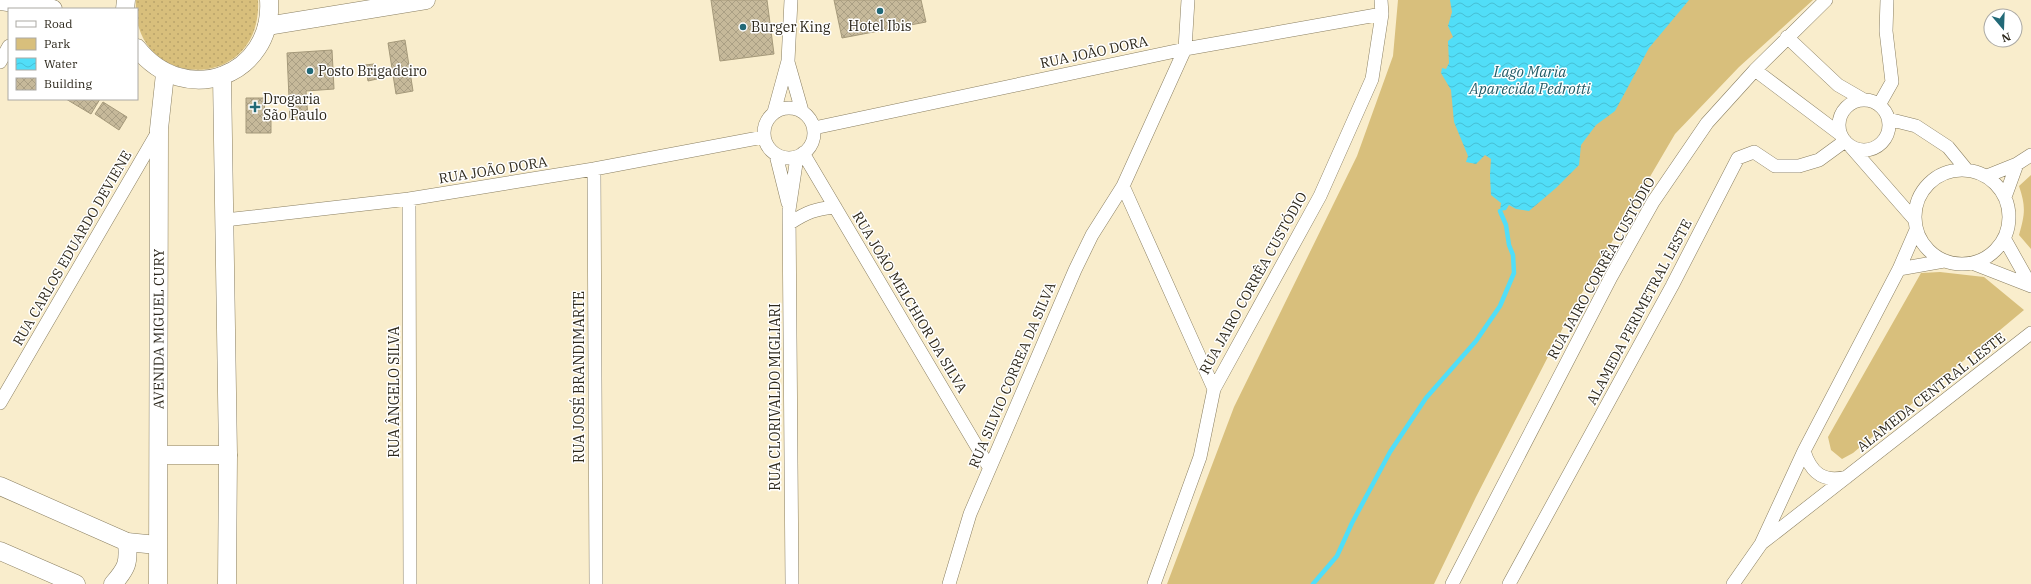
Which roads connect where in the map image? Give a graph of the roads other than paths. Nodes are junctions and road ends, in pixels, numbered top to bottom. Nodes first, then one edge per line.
1 (269, 0) edge
2 (426, 0) edge
3 (791, 0) edge
4 (1188, 0) edge
5 (1381, 0) edge
6 (1826, 0) edge
7 (1887, 0) edge
8 (0, 2) edge
9 (31, 7) edge
10 (42, 8) edge
11 (1382, 14) junction
12 (268, 26) junction
13 (1787, 37) junction
14 (8, 48) edge
15 (138, 49) edge
16 (1185, 49) junction
17 (788, 61) junction
18 (0, 62) edge
19 (1755, 70) junction
20 (165, 74) junction
21 (222, 76) junction
22 (1864, 100) junction
23 (1879, 105) junction
24 (802, 111) junction
25 (774, 112) junction
26 (1888, 119) junction
27 (814, 128) junction
28 (160, 129) junction
29 (764, 138) junction
30 (1845, 141) junction
31 (776, 154) junction
32 (800, 155) junction
33 (2031, 155) edge
34 (2018, 164) junction
35 (594, 169) junction
36 (1966, 169) junction
37 (1987, 176) junction
38 (1123, 186) junction
39 (2005, 197) junction
40 (409, 200) junction
41 (836, 207) junction
42 (790, 216) junction
43 (225, 220) junction
44 (1915, 224) junction
45 (2004, 238) junction
46 (1944, 261) junction
47 (1972, 263) junction
48 (1899, 268) junction
49 (2031, 286) edge
50 (2031, 333) edge
51 (1214, 389) junction
52 (0, 404) edge
53 (1804, 451) junction
54 (160, 455) junction
55 (228, 455) junction
56 (990, 467) junction
57 (1850, 476) junction
58 (0, 486) edge
59 (127, 542) junction
60 (1761, 544) junction
61 (157, 545) junction
62 (0, 551) edge
63 (1737, 582) edge
64 (76, 584) edge
65 (113, 584) edge
66 (158, 584) edge
67 (227, 584) edge
68 (410, 584) edge
69 (596, 584) edge
70 (792, 584) edge
71 (950, 584) edge
72 (1154, 584) edge
73 (1452, 584) edge
74 (1509, 584) edge

1 - 12 street
2 - 12 street
3 - 17 street
4 - 16 street, RUA SILVIO CORREA DA SILVA
5 - 11 street, RUA JAIRO CORRÊA CUSTÓDIO
6 - 13 street, RUA JAIRO CORRÊA CUSTÓDIO
7 - 23 street
8 - 9 street
9 - 10 street
11 - 16 street, RUA JOÃO DORA
11 - 51 street, RUA JAIRO CORRÊA CUSTÓDIO
12 - 21 street
13 - 19 street, RUA JAIRO CORRÊA CUSTÓDIO
13 - 22 street
14 - 18 street
15 - 20 street
16 - 27 street, RUA JOÃO DORA
16 - 38 street, RUA SILVIO CORREA DA SILVA
17 - 24 street
17 - 25 street
19 - 30 street
19 - 73 street, RUA JAIRO CORRÊA CUSTÓDIO
20 - 21 street
20 - 28 street, AVENIDA MIGUEL CURY
21 - 43 street
22 - 23 street
22 - 30 street
23 - 26 street
24 - 25 street
24 - 27 street
25 - 29 street
26 - 30 street
26 - 36 street
27 - 32 street
28 - 52 street, RUA CARLOS EDUARDO DEVIENE
28 - 54 street, AVENIDA MIGUEL CURY
29 - 31 street
29 - 35 street, RUA JOÃO DORA
30 - 44 street
30 - 74 street, ALAMEDA PERIMETRAL LESTE
31 - 32 street
31 - 42 street, RUA CLORIVALDO MIGLIARI
32 - 41 street, RUA JOÃO MELCHIOR DA SILVA
32 - 42 street, RUA CLORIVALDO MIGLIARI
33 - 34 street
34 - 37 street
34 - 39 street
35 - 40 street, RUA JOÃO DORA
35 - 69 street, RUA JOSÉ BRANDIMARTE
36 - 37 street
36 - 44 street
37 - 39 street
38 - 51 street
38 - 56 street, RUA SILVIO CORREA DA SILVA
39 - 45 street
40 - 43 street, RUA JOÃO DORA
40 - 68 street, RUA ÂNGELO SILVA
41 - 42 street
41 - 56 street, RUA JOÃO MELCHIOR DA SILVA
42 - 70 street, RUA CLORIVALDO MIGLIARI
43 - 55 street
44 - 46 street
44 - 48 street, ALAMEDA CENTRAL LESTE
45 - 47 street
45 - 49 street
46 - 47 street
46 - 48 street
47 - 49 street
48 - 53 street, ALAMEDA CENTRAL LESTE
50 - 57 street, ALAMEDA CENTRAL LESTE
51 - 72 street, RUA JAIRO CORRÊA CUSTÓDIO
53 - 57 street, ALAMEDA CENTRAL LESTE
53 - 60 street, ALAMEDA CENTRAL LESTE
54 - 55 street
54 - 61 street, AVENIDA MIGUEL CURY
55 - 67 street
56 - 71 street, RUA SILVIO CORREA DA SILVA
57 - 60 street, ALAMEDA CENTRAL LESTE
58 - 59 street
59 - 61 street
59 - 65 street
60 - 63 street, ALAMEDA CENTRAL LESTE
61 - 66 street, AVENIDA MIGUEL CURY
62 - 64 street

